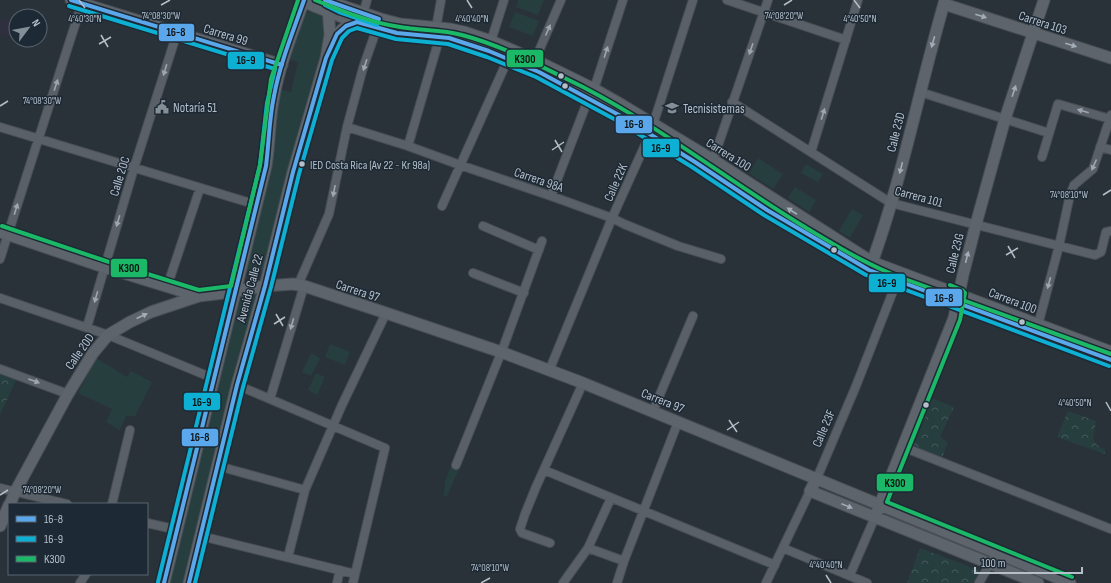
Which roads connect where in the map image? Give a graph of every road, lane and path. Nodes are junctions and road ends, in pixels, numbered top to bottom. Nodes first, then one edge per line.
1 (367, 0) edge
2 (441, 0) edge
3 (504, 0) edge
4 (561, 0) edge
5 (623, 0) edge
6 (693, 0) edge
7 (727, 0) edge
8 (768, 0) edge
9 (858, 0) edge
10 (1044, 0) edge
11 (304, 1) edge
12 (77, 2) edge
13 (945, 2) edge
14 (327, 3) edge
15 (764, 12) junction
16 (360, 18) junction
17 (377, 28) junction
18 (438, 32) junction
19 (177, 33) junction
20 (1034, 33) junction
21 (846, 40) junction
22 (491, 41) junction
23 (326, 58) junction
24 (1111, 58) edge
25 (508, 59) junction
26 (534, 60) junction
27 (282, 65) junction
28 (920, 92) junction
29 (591, 93) junction
30 (732, 102) junction
31 (1110, 117) edge
32 (1005, 119) junction
33 (0, 127) edge
34 (347, 127) junction
35 (652, 129) junction
36 (1049, 133) junction
37 (38, 139) junction
38 (408, 146) junction
39 (1100, 147) junction
40 (1111, 150) edge
41 (811, 152) junction
42 (1042, 157) dead end
43 (712, 160) junction
44 (460, 165) junction
45 (134, 168) junction
46 (200, 188) junction
47 (551, 196) junction
48 (891, 203) junction
49 (257, 205) junction
50 (442, 206) dead end
51 (612, 218) junction
52 (976, 224) junction
53 (483, 226) dead end
54 (1109, 231) edge
55 (4, 233) edge
56 (542, 241) dead end
57 (1059, 246) junction
58 (539, 250) junction
59 (720, 259) dead end
60 (0, 260) edge
61 (870, 266) junction
62 (104, 267) junction
63 (473, 273) dead end
64 (897, 282) junction
65 (265, 286) junction
66 (301, 286) junction
67 (167, 287) junction
68 (236, 291) junction
69 (524, 293) junction
70 (199, 296) junction
71 (0, 298) edge
72 (958, 299) junction
73 (386, 313) junction
74 (693, 316) dead end
75 (1038, 325) junction
76 (87, 327) junction
77 (108, 335) junction
78 (501, 352) junction
79 (1111, 352) edge
80 (1111, 360) edge
81 (0, 369) edge
82 (549, 371) junction
83 (215, 379) junction
84 (583, 383) junction
85 (237, 385) junction
86 (68, 394) junction
87 (270, 400) junction
88 (653, 411) junction
89 (678, 422) junction
90 (333, 426) junction
91 (130, 430) dead end
92 (903, 447) junction
93 (456, 465) dead end
94 (218, 466) junction
95 (544, 470) junction
96 (816, 478) junction
97 (0, 488) edge
98 (304, 490) junction
99 (810, 491) junction
100 (15, 492) junction
101 (611, 498) junction
102 (10, 503) edge
103 (63, 503) edge
104 (112, 503) edge
105 (879, 505) junction
106 (8, 507) edge
107 (643, 511) junction
108 (875, 517) junction
109 (148, 523) edge
110 (0, 526) edge
111 (1111, 529) edge
112 (178, 530) junction
113 (201, 536) junction
114 (550, 543) dead end
115 (588, 548) junction
116 (783, 548) junction
117 (996, 553) junction
118 (288, 557) junction
119 (624, 561) junction
120 (990, 564) junction
121 (774, 566) junction
122 (340, 570) junction
123 (355, 574) junction
124 (850, 575) junction
125 (164, 583) edge
126 (189, 583) edge
127 (337, 583) edge
128 (353, 583) edge
129 (562, 583) edge
130 (617, 583) edge
131 (766, 583) edge
132 (867, 583) edge
133 (979, 583) edge
134 (1038, 583) edge
135 (1070, 583) edge

1 - 16 street
2 - 18 street
3 - 22 street
26 -> 4 street
29 -> 5 street
6 - 35 street, Calle 22K
7 - 15 street
8 - 15 street
9 - 21 street
10 - 20 main road, Calle 23G
11 - 14 main road, Carrera 100
11 - 27 main road, Avenida Calle 22
12 - 19 main road, Carrera 99
37 -> 12 street
13 -> 20 main road, Carrera 103
13 -> 28 main road, Calle 23D
14 - 16 main road, Carrera 100
14 - 23 main road, Avenida Calle 22
15 - 21 street
15 -> 30 street
16 - 17 main road, Carrera 100
16 - 18 main road, Carrera 100
16 - 23 main road
17 - 18 main road, Carrera 100
17 -> 34 street
18 - 22 main road, Carrera 100
18 - 25 main road, Carrera 100
18 - 38 street
19 - 27 main road, Carrera 99
19 -> 45 street, Calle 20C
20 -> 24 main road, Carrera 103
32 -> 20 main road, Calle 23G
41 -> 21 street
22 - 26 main road, Carrera 100
23 - 65 main road, Avenida Calle 22
25 - 29 main road, Carrera 100
25 - 44 street
26 - 29 main road, Carrera 100
27 - 49 main road, Avenida Calle 22
28 - 32 street
28 -> 48 main road, Calle 23D
29 - 35 main road, Carrera 100
29 - 47 street
30 - 41 street, Carrera 101
30 - 43 street
31 -> 36 street
31 - 39 street
32 - 36 street
32 - 52 main road, Calle 23G
33 - 37 street
34 - 38 street, Carrera 98A
34 -> 66 street
35 - 43 main road, Carrera 100
35 - 51 street, Calle 22K
35 - 61 main road, Carrera 100
36 - 42 street
37 - 45 street
55 -> 37 street
38 - 44 street, Carrera 98A
39 - 40 street
39 -> 57 street
41 - 48 street, Carrera 101
61 -> 43 main road, Carrera 100
44 - 47 street, Carrera 98A
44 - 50 street
45 - 46 street
45 -> 62 street, Calle 20C
46 - 49 street
46 - 67 street
47 - 51 street, Carrera 98A
48 - 52 street, Carrera 101
48 - 61 main road, Calle 23D
49 - 68 main road, Avenida Calle 22
51 - 59 street, Carrera 98A
51 - 82 street, Calle 22K
52 - 57 street, Carrera 101
72 -> 52 main road, Calle 23G
53 - 58 street
54 - 57 street, Carrera 101
55 - 60 street
55 - 62 main road
56 - 58 street
57 -> 75 street
58 - 69 street
61 - 64 main road, Carrera 100
61 - 72 main road, Carrera 100
62 - 67 main road
62 -> 76 street, Calle 20C
63 - 69 street
64 - 72 main road, Carrera 100
64 - 96 street, Calle 23F
65 - 66 main road, Carrera 97
65 - 68 main road, Carrera 97
65 - 85 main road, Avenida Calle 22
66 - 73 main road, Carrera 97
66 -> 87 street
67 - 70 main road
68 - 70 main road, Calle 20D
68 - 83 main road, Avenida Calle 22
69 - 78 street
77 -> 70 main road, Calle 20D
71 - 76 street
72 - 75 main road, Carrera 100
72 - 80 main road, Carrera 100
72 - 92 main road, Calle 23G
73 - 78 main road, Carrera 97
73 - 90 street
74 - 88 street
75 - 79 main road, Carrera 100
76 - 77 street
77 - 83 street
77 - 86 main road, Calle 20D
78 - 82 main road, Carrera 97
78 - 93 street
81 -> 86 street
82 - 84 main road, Carrera 97
83 - 112 main road, Avenida Calle 22
84 - 88 main road, Carrera 97
84 - 95 street
85 - 87 street
85 - 94 main road, Avenida Calle 22
86 - 100 main road, Calle 20D
87 - 90 street
88 - 89 main road, Carrera 97
89 - 96 main road, Carrera 97
89 - 107 street
90 - 98 street
90 - 123 street
91 - 104 street
92 - 105 main road, Calle 23G
92 - 111 street
94 - 98 street
94 - 113 main road, Avenida Calle 22
95 - 101 street
95 - 114 street
96 - 99 main road, Calle 23F
96 - 105 main road, Carrera 97
97 - 100 street
98 - 118 street
99 -> 108 main road
99 - 116 street, Calle 23F
100 - 102 main road, Calle 20D
100 - 103 street
101 - 107 street
101 - 115 street
105 - 108 main road, Calle 23G
105 - 117 main road, Carrera 97
106 - 110 main road, Calle 20D
107 - 119 street
107 - 121 street
108 - 120 main road
108 - 124 street, Calle 23G
109 - 112 street
112 - 125 main road, Avenida Calle 22
113 - 118 street
113 - 126 main road, Avenida Calle 22
115 - 119 street
115 - 129 street
116 - 121 street, Calle 23F
116 - 124 street
117 - 120 street
117 - 135 main road, Carrera 97
118 - 122 street
119 - 130 street
120 - 133 street
120 - 134 main road
121 - 131 street, Calle 23F
122 - 123 street
122 - 127 street
123 - 128 street
124 - 132 street

